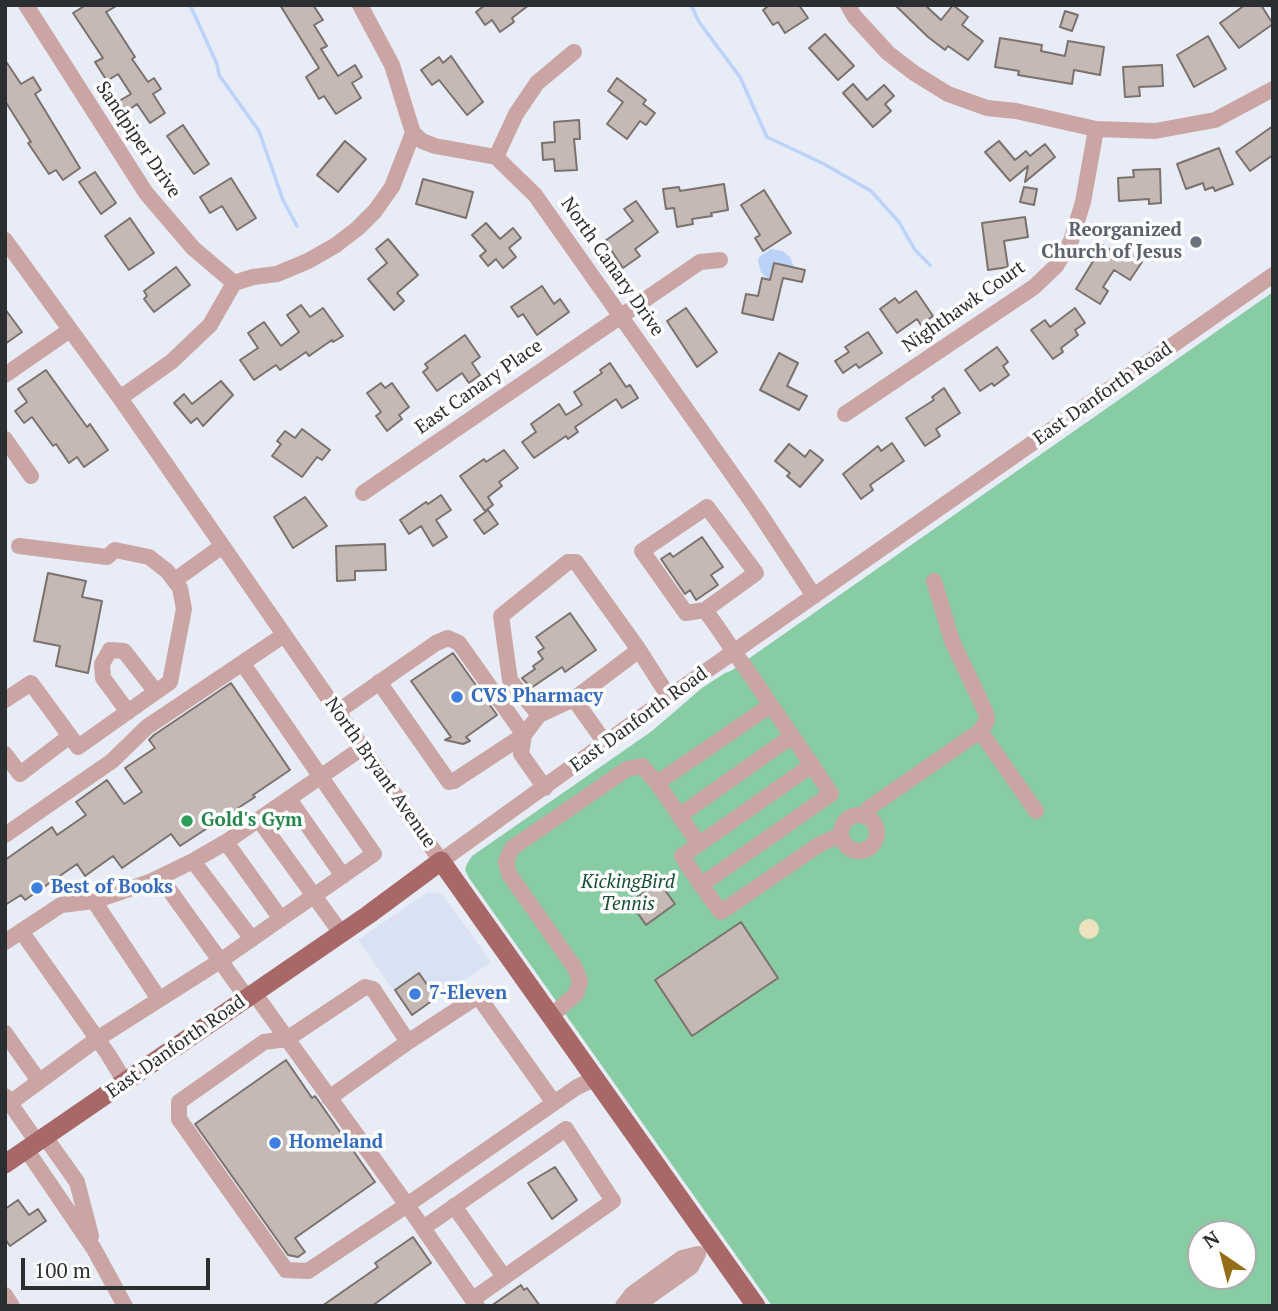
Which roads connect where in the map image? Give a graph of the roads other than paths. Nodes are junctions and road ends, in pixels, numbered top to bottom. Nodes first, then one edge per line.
1 (26, 5) edge
2 (360, 5) edge
3 (848, 5) edge
4 (574, 52) dead end
5 (1273, 89) edge
6 (1096, 129) junction
7 (413, 133) junction
8 (496, 157) junction
9 (5, 240) edge
10 (720, 260) dead end
11 (1273, 275) edge
12 (234, 283) junction
13 (620, 317) junction
14 (70, 330) junction
15 (5, 375) edge
16 (120, 398) junction
17 (845, 414) dead end
18 (5, 439) edge
19 (31, 476) dead end
20 (363, 493) dead end
21 (19, 546) dead end
22 (221, 547) junction
23 (174, 580) junction
24 (934, 581) dead end
25 (814, 596) junction
26 (705, 610) junction
27 (284, 635) junction
28 (639, 650) junction
29 (734, 652) junction
30 (243, 664) junction
31 (379, 682) junction
32 (156, 692) junction
33 (669, 697) junction
34 (574, 699) junction
35 (5, 700) edge
36 (771, 705) junction
37 (128, 712) junction
38 (337, 712) junction
39 (539, 715) junction
40 (980, 731) junction
41 (524, 735) junction
42 (70, 736) junction
43 (792, 736) junction
44 (606, 744) junction
45 (362, 748) junction
46 (5, 754) edge
47 (811, 765) junction
48 (322, 776) junction
49 (657, 783) junction
50 (545, 788) junction
51 (831, 794) junction
52 (289, 799) junction
53 (1036, 811) dead end
54 (865, 815) junction
55 (679, 817) junction
56 (847, 819) junction
57 (259, 820) junction
58 (5, 835) edge
59 (841, 835) junction
60 (226, 842) junction
61 (699, 844) junction
62 (193, 861) junction
63 (441, 861) junction
64 (343, 876) junction
65 (160, 877) junction
66 (701, 885) junction
67 (315, 896) junction
68 (93, 901) junction
69 (281, 919) junction
70 (21, 931) junction
71 (341, 933) junction
72 (252, 939) junction
73 (5, 942) edge
74 (220, 961) junction
75 (250, 995) junction
76 (159, 999) junction
77 (550, 1017) junction
78 (5, 1033) edge
79 (97, 1039) junction
80 (287, 1039) junction
81 (408, 1042) junction
82 (594, 1079) junction
83 (39, 1082) junction
84 (125, 1082) junction
85 (329, 1098) junction
86 (8, 1100) edge
87 (552, 1105) junction
88 (566, 1129) junction
89 (36, 1143) junction
90 (489, 1148) junction
91 (5, 1164) edge
92 (504, 1172) junction
93 (407, 1205) junction
94 (454, 1206) junction
95 (423, 1228) junction
96 (94, 1249) junction
97 (705, 1249) junction
98 (505, 1277) junction
99 (5, 1295) edge
100 (475, 1303) edge
101 (12, 1306) edge
102 (125, 1306) edge
103 (623, 1306) edge
104 (636, 1306) edge
105 (756, 1306) edge

1 - 12 street, Sandpiper Drive
2 - 7 street
3 - 6 street
4 - 8 street
5 - 6 street
6 - 17 street, Nighthawk Court
7 - 8 street
7 - 12 street
8 - 13 street, North Canary Drive
9 - 14 street, North Bryant Avenue
10 - 13 street, East Canary Place
11 - 25 street, East Danforth Road
12 - 16 street
13 - 20 street, East Canary Place
13 - 25 street, North Canary Drive
14 - 15 street
14 - 16 street, North Bryant Avenue
16 - 22 street, North Bryant Avenue
18 - 19 street
21 - 23 street
22 - 23 street
22 - 27 street, North Bryant Avenue
23 - 32 street
24 - 40 street
25 - 29 street, East Danforth Road
26 - 26 street
26 - 29 street
27 - 30 street
27 - 38 street, North Bryant Avenue
28 - 33 street
28 - 34 street
28 - 39 street
29 - 33 street, East Danforth Road
29 - 36 street
30 - 48 street
30 - 58 street
31 - 38 street
31 - 41 street
31 - 41 street
32 - 37 street
32 - 37 street
33 - 44 street, East Danforth Road
34 - 39 street
34 - 44 street
35 - 42 street
36 - 43 street
36 - 49 street
37 - 42 street
38 - 45 street, North Bryant Avenue
39 - 41 street
40 - 53 street
40 - 54 street
41 - 50 street
42 - 46 street
43 - 47 street
43 - 55 street
44 - 50 street, East Danforth Road
45 - 48 street
45 - 63 street, North Bryant Avenue
47 - 51 street
47 - 61 street
48 - 52 street
48 - 64 street
49 - 55 street
49 - 77 street
50 - 63 street, East Danforth Road
51 - 56 street
51 - 66 street
52 - 57 street
52 - 64 street
54 - 56 street
54 - 59 street
55 - 61 street
56 - 59 street
57 - 60 street
57 - 67 street
59 - 66 street
60 - 62 street
60 - 69 street
61 - 66 street
62 - 65 street
62 - 72 street
63 - 71 main road, East Danforth Road
63 - 77 main road, North Bryant Avenue
64 - 67 street
65 - 68 street
65 - 74 street
67 - 69 street
67 - 71 street
68 - 70 street
68 - 76 street
69 - 72 street
70 - 73 street
70 - 79 street
71 - 75 main road, East Danforth Road
72 - 74 street
74 - 75 street
74 - 76 street
75 - 80 street
75 - 84 main road, East Danforth Road
76 - 79 street
77 - 82 main road, North Bryant Avenue
78 - 83 street
79 - 83 street
79 - 84 street
80 - 81 street
80 - 85 street
80 - 93 street
81 - 85 street
81 - 87 street
82 - 87 street
82 - 97 main road, North Bryant Avenue
83 - 86 street
84 - 89 main road, East Danforth Road
85 - 93 street
86 - 89 street
87 - 88 street
87 - 90 street
88 - 92 street
88 - 98 street
89 - 91 main road, East Danforth Road
89 - 96 street
89 - 96 street
90 - 92 street
90 - 93 street
92 - 94 street
93 - 95 street
94 - 95 street
94 - 98 street
95 - 100 street
96 - 102 street
97 - 103 street
97 - 104 street
97 - 105 main road, North Bryant Avenue
98 - 100 street
99 - 101 street

